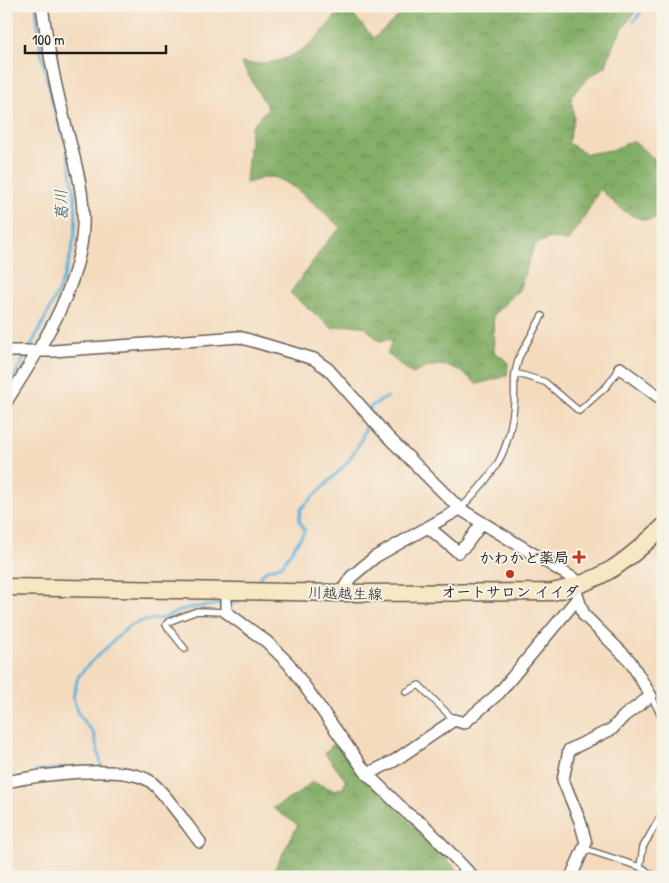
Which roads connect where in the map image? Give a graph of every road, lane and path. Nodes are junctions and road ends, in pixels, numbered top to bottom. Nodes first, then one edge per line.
1 (42, 6) edge
2 (542, 316) dead end
3 (6, 351) edge
4 (38, 351) junction
5 (620, 368) joint
6 (515, 373) junction
7 (660, 393) edge
8 (6, 402) edge
9 (460, 509) junction
10 (482, 523) junction
11 (663, 527) edge
12 (428, 528) junction
13 (6, 587) edge
14 (226, 590) junction
15 (579, 590) junction
16 (341, 593) junction
17 (226, 612) junction
18 (185, 649) dead end
19 (406, 692) dead end
20 (652, 696) junction
21 (663, 719) edge
22 (454, 720) junction
23 (367, 774) junction
24 (6, 782) edge
25 (663, 812) edge
26 (200, 842) dead end
27 (585, 850) junction
28 (642, 868) junction
29 (473, 877) edge
30 (571, 877) edge
31 (642, 877) edge
32 (656, 877) edge

1 - 4 street
2 - 6 lane
3 - 4 street
4 - 8 street
4 - 9 street
5 - 6 lane
5 - 7 street
6 - 9 lane
9 - 10 street
9 - 12 street
10 - 12 street
10 - 15 street
11 - 15 main road, 川越越生線
12 - 16 street
13 - 14 main road, 川越越生線
14 - 16 main road, 川越越生線
14 - 17 street
15 - 16 main road, 川越越生線
15 - 20 street
15 - 22 street
17 - 18 lane
17 - 23 street
19 - 22 lane
20 - 21 lane
20 - 27 street
22 - 23 street
23 - 29 street
24 - 26 street
25 - 28 lane
27 - 28 lane
27 - 30 street
28 - 31 lane
28 - 32 lane

